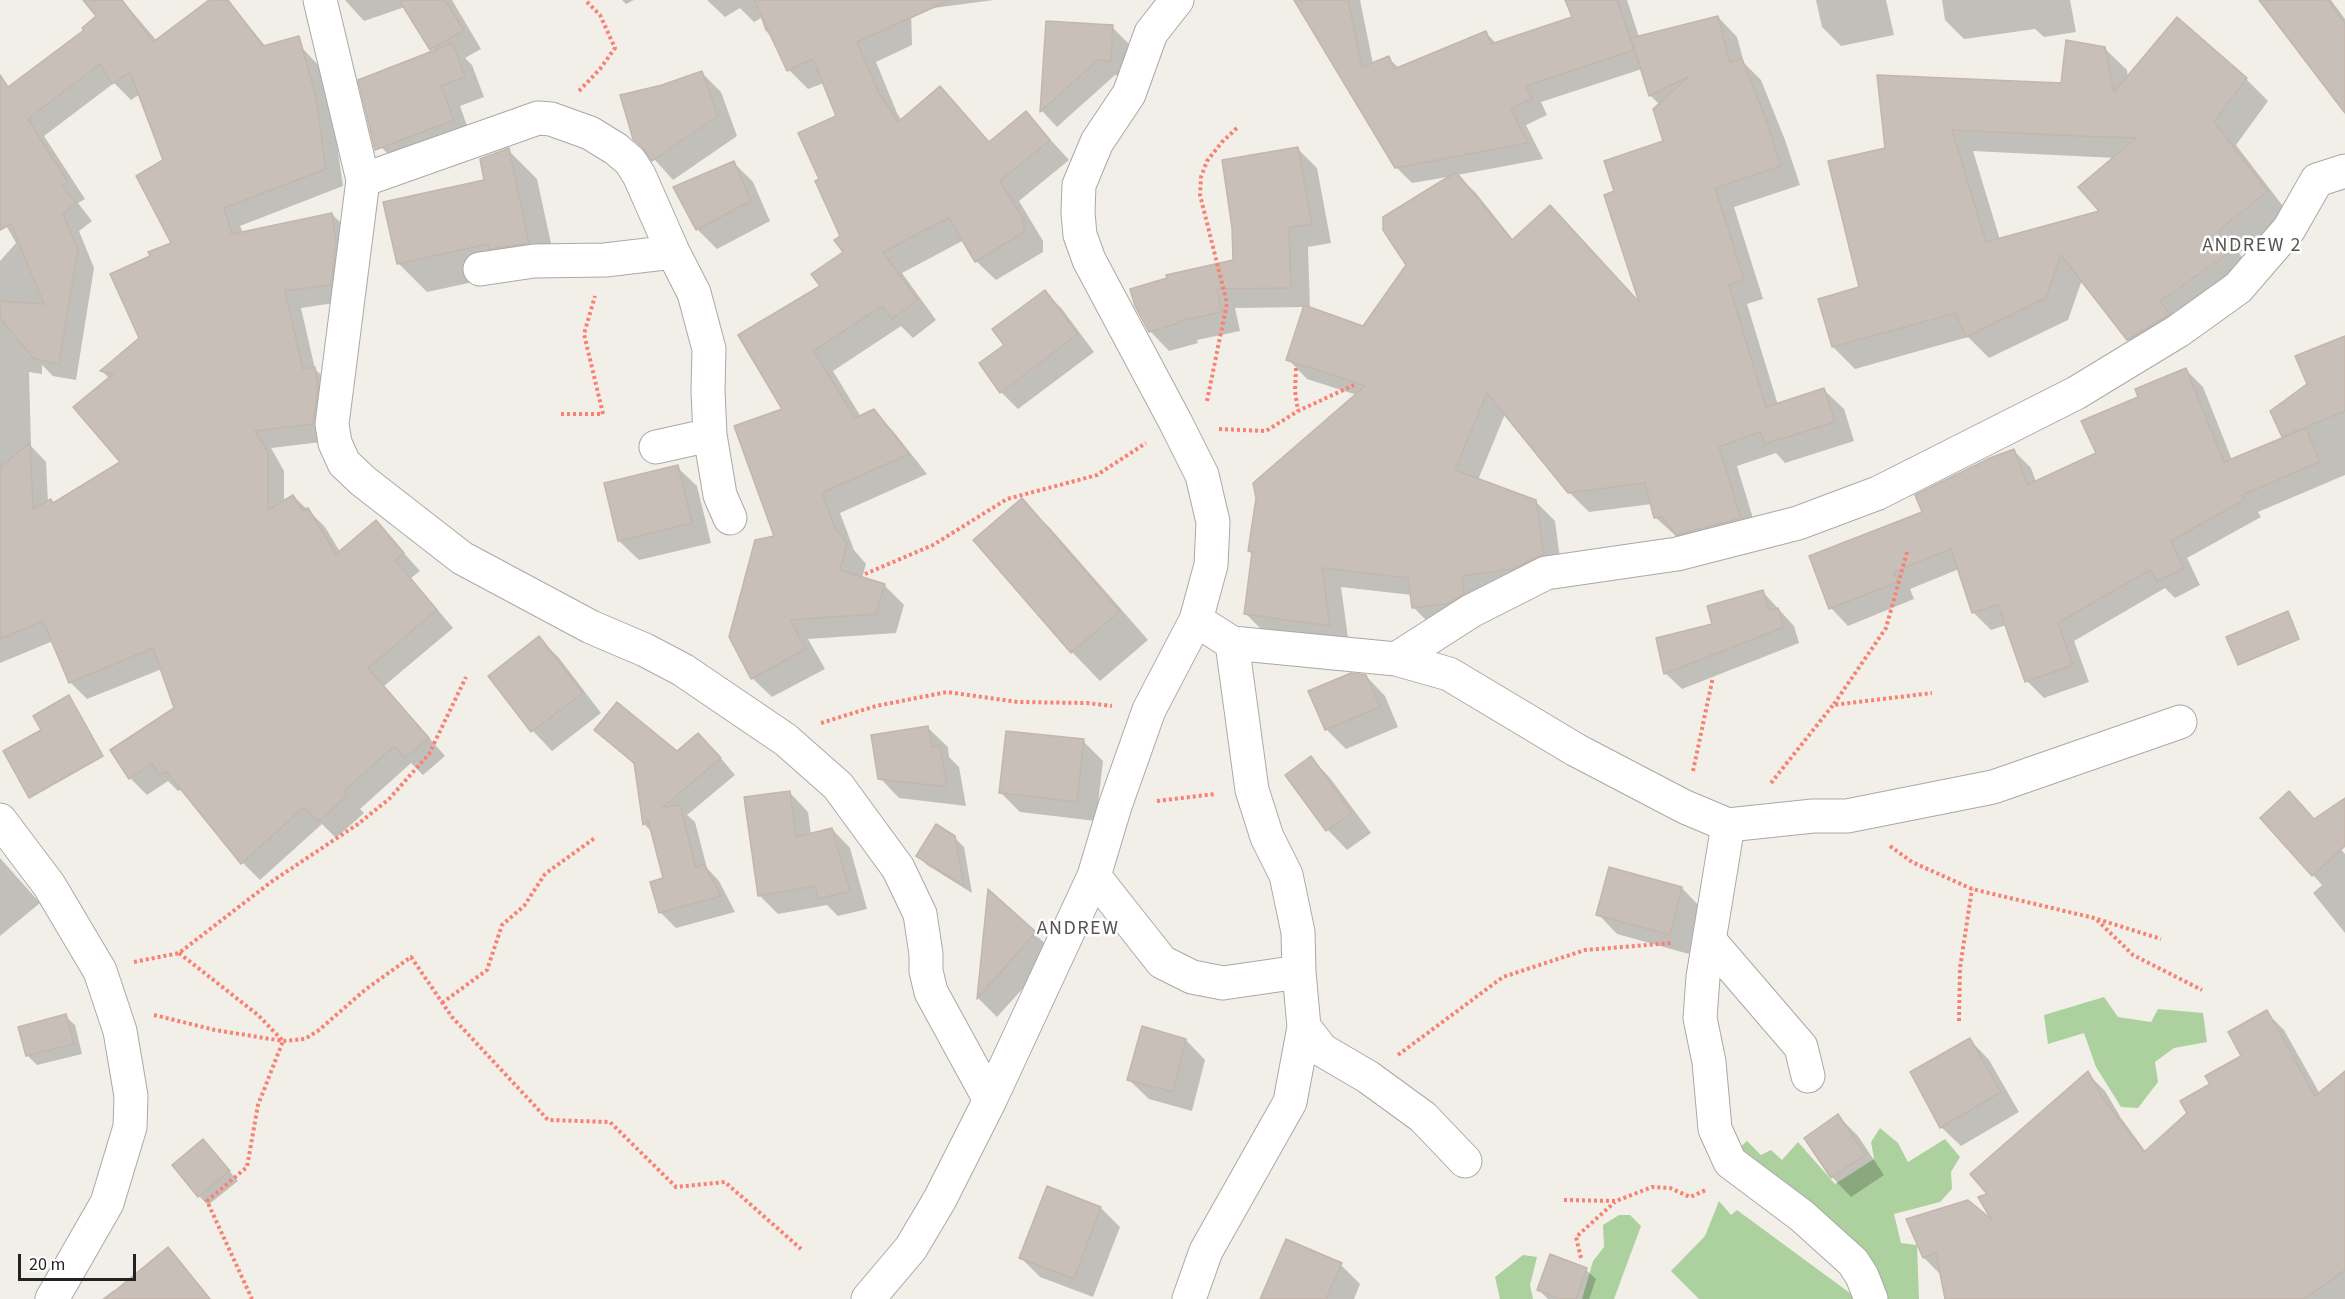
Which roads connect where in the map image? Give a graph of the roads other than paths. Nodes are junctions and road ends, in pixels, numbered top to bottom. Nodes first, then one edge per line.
1 (320, 0) edge
2 (1177, 0) edge
3 (2345, 171) edge
4 (363, 180) junction
5 (673, 252) junction
6 (480, 269) dead end
7 (710, 435) junction
8 (656, 447) dead end
9 (730, 518) dead end
10 (1196, 620) junction
11 (1232, 643) junction
12 (1396, 659) junction
13 (2180, 722) dead end
14 (0, 820) edge
15 (1739, 824) junction
16 (1094, 876) junction
17 (1708, 940) junction
18 (1299, 972) junction
19 (1304, 1027) junction
20 (1808, 1076) dead end
21 (990, 1100) junction
22 (1465, 1161) dead end
23 (52, 1299) edge
24 (868, 1299) edge
25 (1189, 1299) edge
26 (1871, 1299) edge

1 - 4 street
2 - 10 street
3 - 12 street
4 - 5 street
4 - 21 street
5 - 6 street
5 - 7 street
7 - 8 street
7 - 9 street
10 - 11 street
10 - 16 street
11 - 12 street
11 - 18 street
12 - 15 street
13 - 15 street
14 - 23 street
15 - 17 street
16 - 18 street
16 - 21 street
17 - 20 street
17 - 26 street
18 - 19 street
19 - 22 street
19 - 25 street
21 - 24 street

